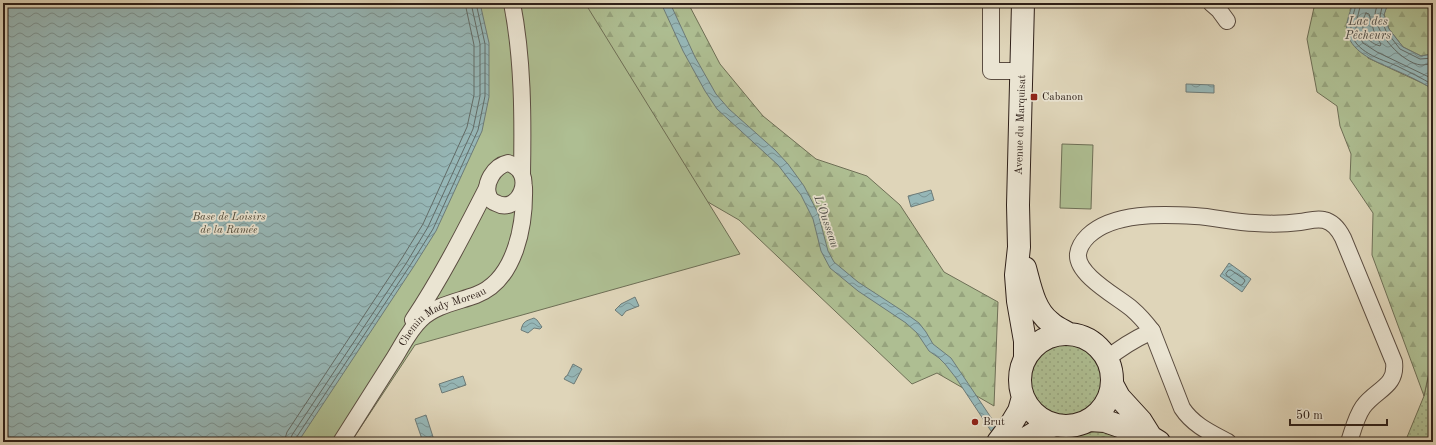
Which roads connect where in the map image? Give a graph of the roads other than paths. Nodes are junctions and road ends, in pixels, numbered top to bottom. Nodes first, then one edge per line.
1 (512, 3) edge
2 (992, 3) edge
3 (1023, 3) edge
4 (1211, 3) edge
5 (1227, 21) dead end
6 (1022, 72) junction
7 (522, 134) junction
8 (498, 167) junction
9 (523, 181) junction
10 (488, 188) junction
11 (1019, 247) junction
12 (1152, 331) junction
13 (1069, 334) junction
14 (1107, 358) junction
15 (1025, 359) junction
16 (1112, 384) junction
17 (1023, 397) junction
18 (1089, 420) junction
19 (1056, 425) junction
20 (1006, 439) edge
21 (1155, 440) edge
22 (335, 442) edge
23 (341, 442) edge
24 (1228, 442) edge
25 (1349, 442) edge

1 - 7 street, Chemin Mady Moreau
2 - 6 street
3 - 6 main road, Avenue du Marquisat
4 - 5 street
6 - 11 main road, Avenue du Marquisat
7 - 8 street
7 - 9 street, Chemin Mady Moreau
8 - 9 street
8 - 10 street
9 - 10 street
9 - 23 street, Chemin Mady Moreau
10 - 22 street, Chemin Mady Moreau
11 - 13 main road, Avenue du Marquisat
11 - 15 main road, Avenue du Marquisat
12 - 14 street
12 - 24 street
12 - 25 street
13 - 14 main road
13 - 15 main road
14 - 16 main road
15 - 17 main road
16 - 18 main road
16 - 21 main road
17 - 19 main road
17 - 20 main road
18 - 19 main road
18 - 21 main road
19 - 20 main road

